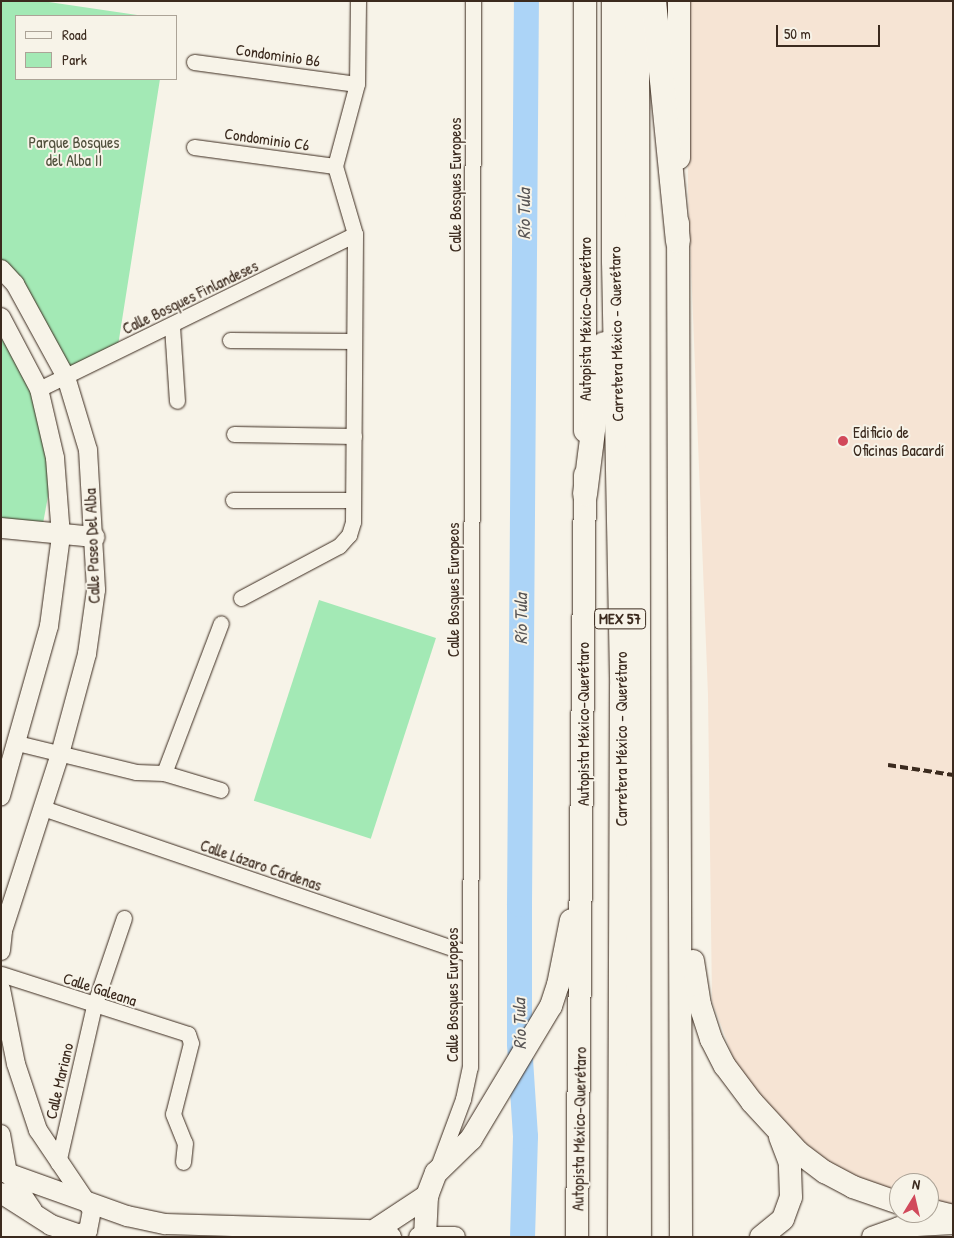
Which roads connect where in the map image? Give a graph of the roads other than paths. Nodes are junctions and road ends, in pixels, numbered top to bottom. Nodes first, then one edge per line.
1 (358, 1) edge
2 (473, 1) edge
3 (585, 1) edge
4 (614, 1) edge
5 (637, 1) edge
6 (654, 1) edge
7 (679, 1) edge
8 (194, 62) dead end
9 (357, 84) junction
10 (194, 147) dead end
11 (335, 166) junction
12 (355, 234) junction
13 (678, 241) junction
14 (614, 261) junction
15 (1, 269) edge
16 (1, 317) edge
17 (172, 326) junction
18 (230, 340) dead end
19 (354, 342) junction
20 (66, 377) junction
21 (39, 389) junction
22 (177, 401) dead end
23 (234, 434) dead end
24 (354, 436) junction
25 (585, 494) junction
26 (233, 500) dead end
27 (353, 500) junction
28 (1, 528) edge
29 (61, 536) junction
30 (95, 537) junction
31 (241, 598) dead end
32 (222, 623) dead end
33 (17, 743) junction
34 (60, 754) junction
35 (164, 773) junction
36 (221, 790) dead end
37 (1, 796) edge
38 (43, 808) junction
39 (681, 846) junction
40 (583, 860) junction
41 (8, 893) edge
42 (124, 918) dead end
43 (1, 951) edge
44 (468, 954) junction
45 (1, 974) edge
46 (1, 989) edge
47 (94, 1006) junction
48 (774, 1125) junction
49 (1, 1134) edge
50 (182, 1162) dead end
51 (58, 1163) junction
52 (4, 1172) edge
53 (436, 1173) junction
54 (1, 1193) edge
55 (427, 1196) junction
56 (889, 1200) edge
57 (86, 1202) junction
58 (939, 1212) edge
59 (37, 1214) junction
60 (953, 1216) edge
61 (953, 1224) edge
62 (383, 1234) edge
63 (80, 1235) edge
64 (423, 1236) edge
65 (455, 1237) edge
66 (577, 1237) edge
67 (620, 1237) edge
68 (639, 1237) edge
69 (681, 1237) edge
70 (761, 1237) edge
71 (872, 1237) edge

1 - 9 street
2 - 44 street, Calle Bosques Europeos
3 - 25 main road, Autopista México-Querétaro
4 - 14 highway, Carretera México - Querétaro / MEX 57
5 - 68 highway, Carretera México - Querétaro / MEX 57
6 - 13 highway
7 - 13 main road
8 - 9 street, Condominio B6
9 - 11 street
10 - 11 street, Condominio C6
11 - 12 street
12 - 17 street, Calle Bosques Finlandeses
12 - 19 street
13 - 39 main road
14 - 25 highway
14 - 67 highway, Carretera México - Querétaro / MEX 57
15 - 20 street, Calle Paseo Del Alba
16 - 21 street, Calle Paseo Del Alba
17 - 20 street, Calle Bosques Finlandeses
17 - 22 street
18 - 19 street
19 - 24 street
20 - 21 street, Calle Bosques Finlandeses
20 - 30 street, Calle Paseo Del Alba
21 - 29 street, Calle Paseo Del Alba
23 - 24 street
24 - 27 street
25 - 40 main road, Autopista México-Querétaro
26 - 27 street
27 - 31 street
28 - 29 main road
29 - 30 main road
29 - 33 street, Calle Paseo Del Alba
30 - 34 street, Calle Paseo Del Alba
32 - 35 street
33 - 34 street
33 - 37 street, Calle Paseo Del Alba
34 - 35 street
34 - 38 street, Calle Paseo Del Alba
35 - 36 street
38 - 41 street, Calle Paseo Del Alba
38 - 44 street, Calle Lázaro Cárdenas
39 - 48 main road
39 - 69 main road
40 - 53 main road
40 - 66 main road, Autopista México-Querétaro
41 - 43 street, Calle Paseo Del Alba
42 - 47 street, Calle Mariano
44 - 53 street, Calle Bosques Europeos
45 - 47 street, Calle Galeana
46 - 51 street
47 - 50 street, Calle Galeana
47 - 51 street, Calle Mariano
48 - 56 main road
48 - 70 main road
49 - 52 street
51 - 57 street
52 - 54 main road
52 - 57 main road
52 - 59 street
53 - 55 main road
54 - 59 main road
55 - 62 main road
55 - 64 main road
57 - 62 main road
57 - 63 street
58 - 60 main road
59 - 63 main road
61 - 71 main road
64 - 65 main road

